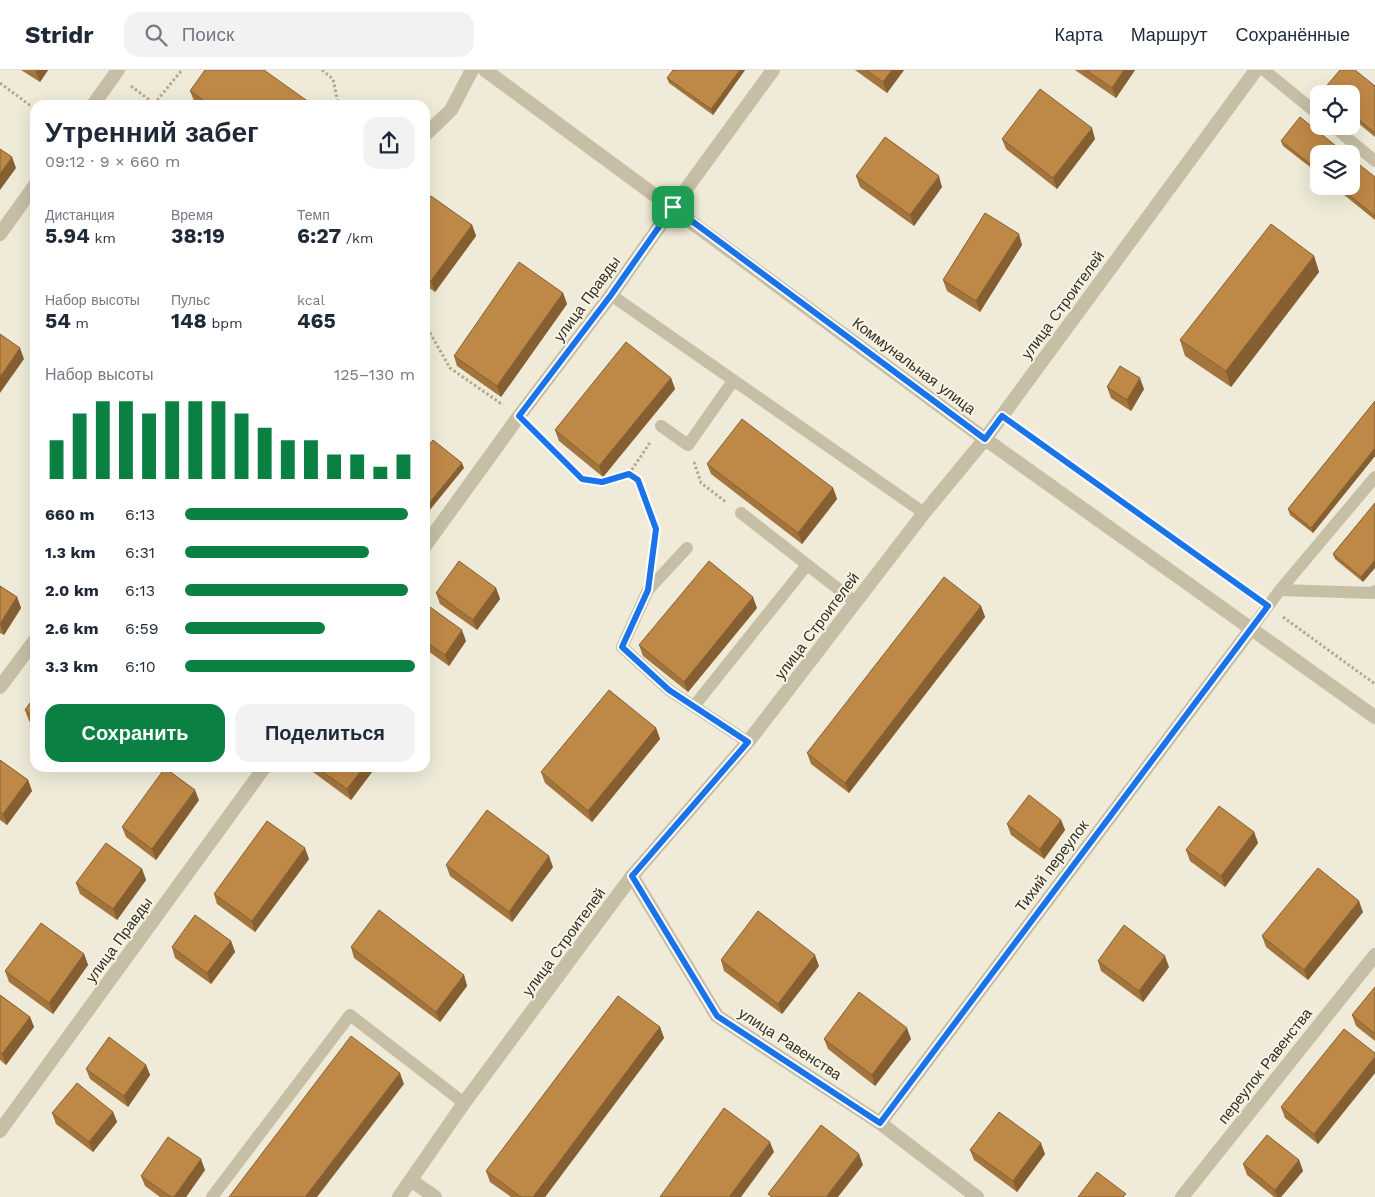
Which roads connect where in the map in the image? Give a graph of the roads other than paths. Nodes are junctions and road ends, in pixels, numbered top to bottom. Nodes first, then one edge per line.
1 (472, 70) edge
2 (485, 70) edge
3 (773, 70) edge
4 (1256, 70) edge
5 (1264, 70) edge
6 (117, 72) edge
7 (97, 100) edge
8 (1310, 108) edge
9 (430, 130) edge
10 (1344, 135) edge
11 (1375, 161) edge
12 (30, 193) edge
13 (673, 207) junction
14 (0, 234) edge
15 (611, 295) junction
16 (733, 381) junction
17 (661, 426) road end
18 (985, 439) junction
19 (1375, 477) edge
20 (924, 512) junction
21 (741, 513) road end
22 (430, 539) edge
23 (687, 548) dead end
24 (807, 565) junction
25 (1280, 590) junction
26 (1375, 591) edge
27 (855, 602) junction
28 (1251, 629) junction
29 (30, 647) edge
30 (0, 687) edge
31 (694, 706) junction
32 (1375, 717) edge
33 (748, 742) junction
34 (261, 772) edge
35 (632, 876) junction
36 (1375, 956) edge
37 (464, 1103) junction
38 (880, 1123) junction
39 (0, 1131) edge
40 (412, 1181) junction
41 (212, 1197) edge
42 (400, 1197) edge
43 (435, 1197) edge
44 (977, 1197) edge
45 (1182, 1197) edge

1 - 9 street
2 - 13 street, Коммунальная улица
3 - 13 street, улица Правды
4 - 18 street, улица Строителей
5 - 8 lane
6 - 7 street
10 - 11 lane
12 - 14 street
13 - 15 street, улица Правды
13 - 18 street, Коммунальная улица
15 - 16 lane
15 - 22 street, улица Правды
16 - 17 lane
16 - 20 lane
18 - 20 street, улица Строителей
18 - 28 street, Коммунальная улица
19 - 25 lane
20 - 27 street, улица Строителей
21 - 24 lane
23 - 31 lane
24 - 27 lane
24 - 31 lane
25 - 26 lane
25 - 28 lane
27 - 33 street, улица Строителей
28 - 32 street, Коммунальная улица
28 - 38 street, Тихий переулок
29 - 30 street
31 - 33 lane
33 - 35 street, улица Строителей
34 - 39 street, улица Правды
35 - 37 street, улица Строителей
35 - 38 street, улица Равенства
36 - 45 street, переулок Равенства
37 - 40 street, улица Строителей
37 - 41 lane
38 - 44 street, улица Равенства
40 - 42 street, улица Строителей
40 - 43 street

